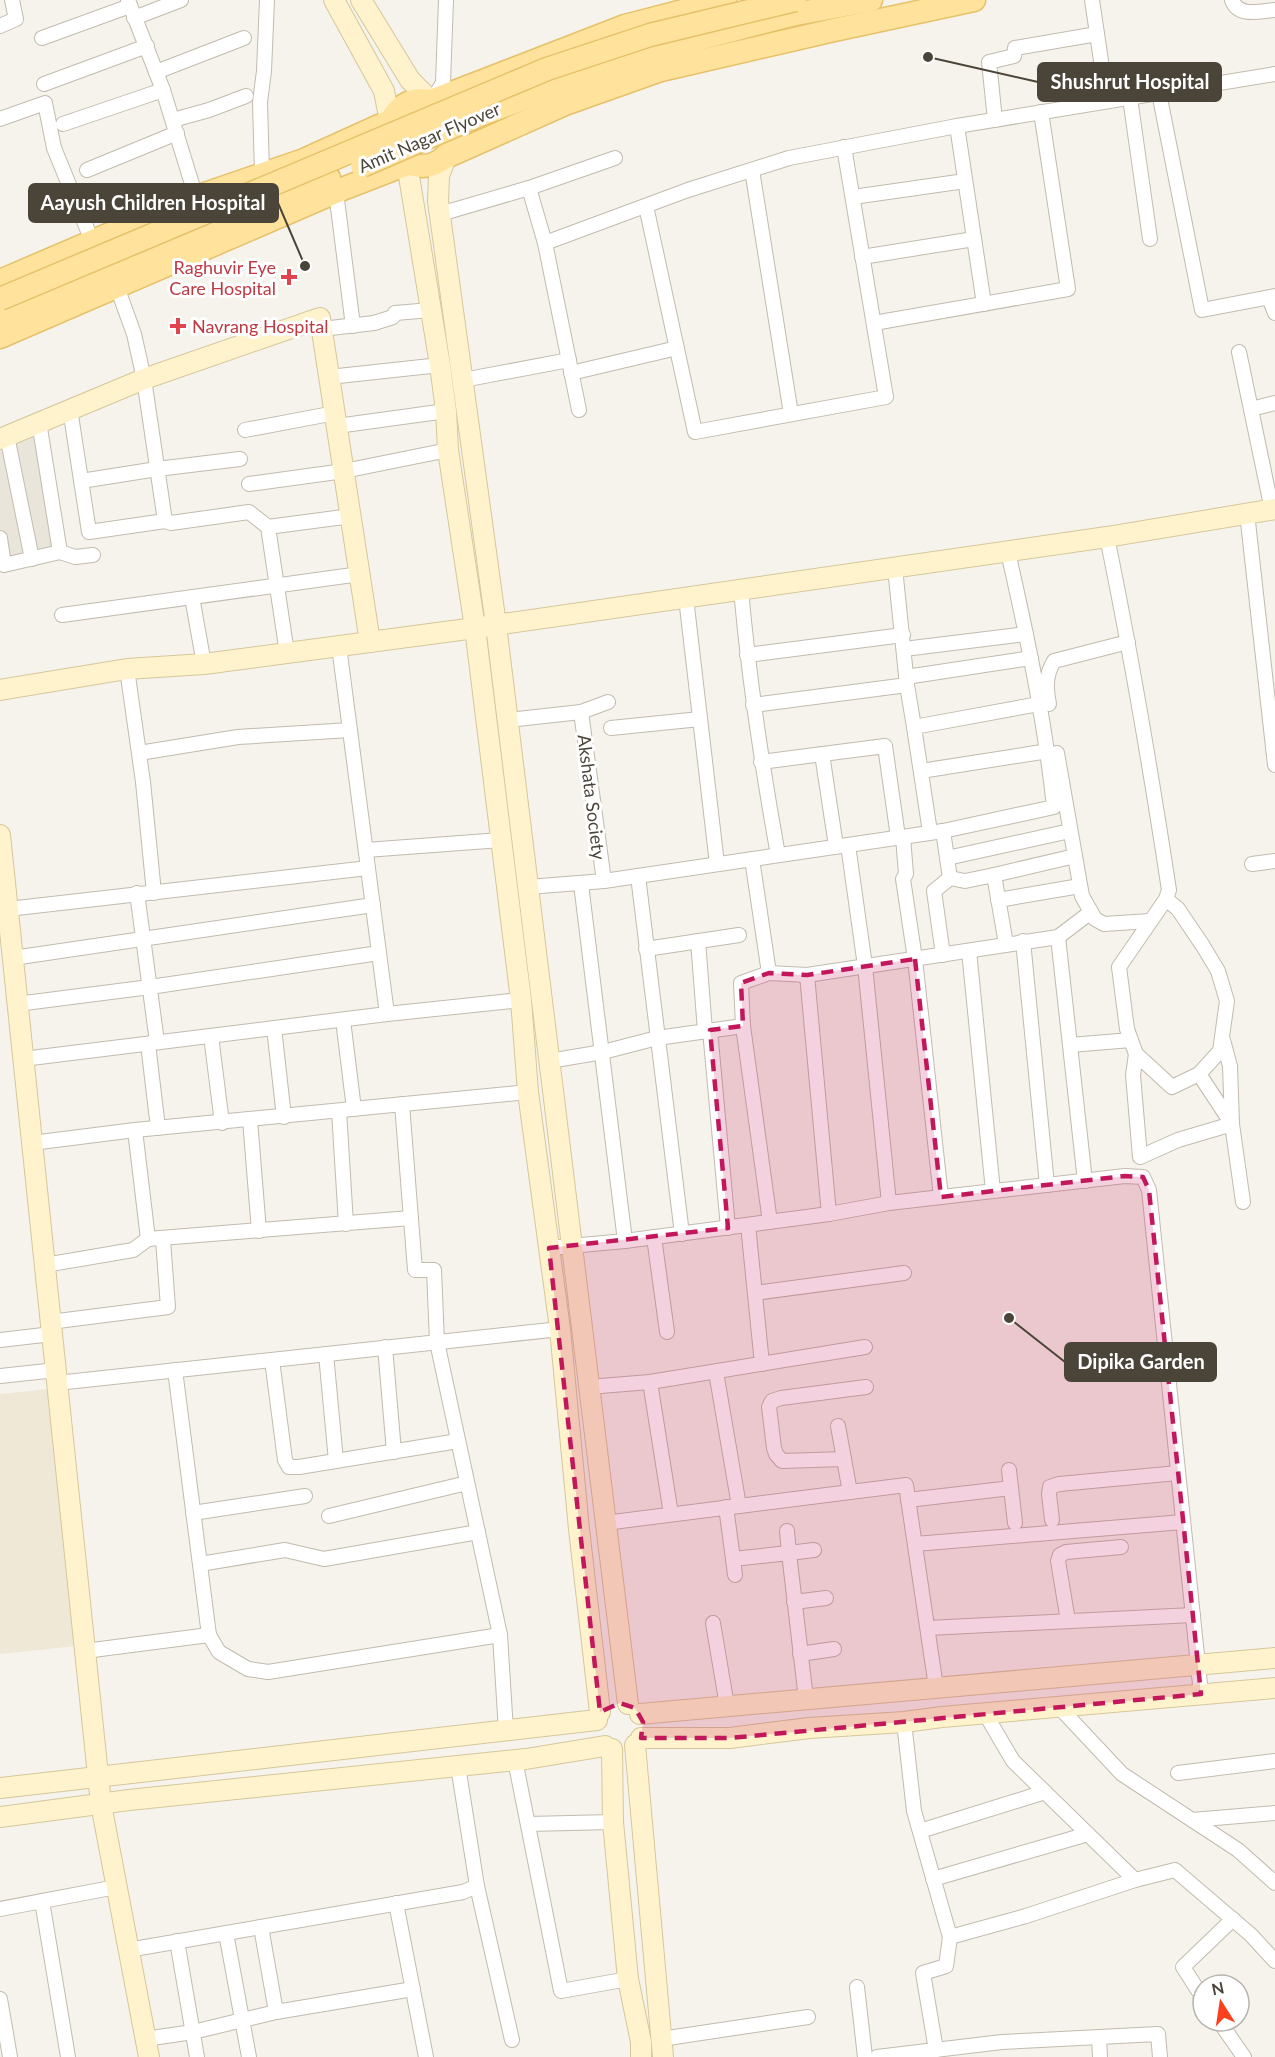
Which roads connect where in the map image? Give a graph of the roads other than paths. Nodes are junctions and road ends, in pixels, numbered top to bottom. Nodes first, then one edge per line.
1 (12, 0) edge
2 (181, 0) edge
3 (267, 0) edge
4 (334, 0) edge
5 (361, 0) edge
6 (725, 0) edge
7 (795, 0) edge
8 (871, 0) edge
9 (974, 0) edge
10 (1092, 0) edge
11 (1232, 0) edge
12 (450, 1) edge
13 (131, 8) edge
14 (1275, 10) edge
15 (0, 26) edge
16 (1097, 34) junction
17 (42, 38) dead end
18 (244, 38) dead end
19 (147, 46) junction
20 (156, 72) junction
21 (1275, 74) edge
22 (44, 84) dead end
23 (163, 90) junction
24 (1159, 93) junction
25 (246, 96) dead end
26 (1130, 98) junction
27 (431, 101) junction
28 (1107, 101) junction
29 (1041, 112) junction
30 (0, 119) edge
31 (995, 120) junction
32 (390, 121) junction
33 (63, 124) dead end
34 (957, 126) junction
35 (175, 127) junction
36 (844, 147) junction
37 (446, 157) junction
38 (615, 158) dead end
39 (407, 164) junction
40 (87, 170) dead end
41 (752, 170) junction
42 (262, 174) junction
43 (965, 181) junction
44 (529, 188) junction
45 (336, 192) junction
46 (196, 197) junction
47 (853, 197) junction
48 (646, 206) junction
49 (440, 214) junction
50 (974, 239) junction
51 (1150, 239) dead end
52 (92, 241) junction
53 (545, 243) junction
54 (862, 257) junction
55 (0, 283) edge
56 (117, 287) junction
57 (1272, 297) edge
58 (984, 304) junction
59 (431, 310) junction
60 (1275, 313) edge
61 (0, 316) edge
62 (874, 323) junction
63 (353, 326) junction
64 (322, 329) junction
65 (0, 337) edge
66 (677, 348) junction
67 (1239, 352) dead end
68 (440, 365) junction
69 (570, 367) junction
70 (329, 378) junction
71 (144, 379) junction
72 (463, 380) junction
73 (1275, 403) edge
74 (70, 409) junction
75 (1251, 409) junction
76 (579, 410) dead end
77 (446, 411) junction
78 (791, 414) junction
79 (336, 419) junction
80 (39, 422) junction
81 (245, 430) dead end
82 (4, 437) edge
83 (448, 450) junction
84 (240, 459) dead end
85 (157, 468) junction
86 (344, 471) junction
87 (81, 481) junction
88 (249, 484) dead end
89 (1274, 509) edge
90 (1247, 513) junction
91 (351, 516) junction
92 (165, 521) junction
93 (268, 526) junction
94 (1107, 537) junction
95 (0, 538) edge
96 (60, 552) junction
97 (1008, 552) junction
98 (93, 555) dead end
99 (32, 559) junction
100 (2, 566) edge
101 (895, 568) junction
102 (360, 574) junction
103 (277, 584) junction
104 (741, 590) junction
105 (192, 597) junction
106 (686, 598) junction
107 (62, 615) dead end
108 (496, 625) junction
109 (475, 628) junction
110 (1026, 634) junction
111 (370, 642) junction
112 (904, 642) junction
113 (1128, 642) junction
114 (339, 646) junction
115 (287, 653) junction
116 (747, 655) junction
117 (1030, 658) junction
118 (204, 664) junction
119 (127, 669) junction
120 (907, 681) junction
121 (0, 690) edge
122 (608, 702) dead end
123 (1039, 704) junction
124 (753, 705) junction
125 (581, 712) junction
126 (700, 719) junction
127 (508, 720) junction
128 (914, 727) junction
129 (611, 728) dead end
130 (350, 730) junction
131 (1273, 735) edge
132 (1048, 751) junction
133 (139, 753) junction
134 (822, 754) junction
135 (761, 762) junction
136 (1275, 765) edge
137 (921, 771) junction
138 (937, 831) junction
139 (1070, 831) junction
140 (0, 835) edge
141 (900, 837) junction
142 (501, 840) junction
143 (842, 846) junction
144 (366, 849) junction
145 (778, 855) junction
146 (1075, 856) junction
147 (947, 858) junction
148 (752, 859) junction
149 (1275, 861) edge
150 (717, 864) junction
151 (1252, 864) dead end
152 (368, 868) junction
153 (994, 875) junction
154 (638, 876) junction
155 (950, 878) junction
156 (603, 881) junction
157 (582, 884) junction
158 (1080, 886) junction
159 (528, 887) junction
160 (138, 893) junction
161 (154, 893) junction
162 (1167, 899) junction
163 (998, 900) junction
164 (373, 905) junction
165 (8, 909) junction
166 (1091, 912) junction
167 (1150, 921) junction
168 (739, 935) dead end
169 (1058, 937) junction
170 (143, 939) junction
171 (698, 941) junction
172 (1023, 941) junction
173 (1005, 944) junction
174 (8, 946) edge
175 (646, 949) junction
176 (969, 951) junction
177 (379, 953) junction
178 (943, 954) junction
179 (915, 959) junction
180 (865, 966) junction
181 (769, 973) junction
182 (807, 975) junction
183 (150, 987) junction
184 (521, 1000) junction
185 (17, 1004) junction
186 (387, 1014) junction
187 (343, 1020) junction
188 (743, 1026) junction
189 (274, 1028) junction
190 (707, 1030) junction
191 (211, 1036) junction
192 (657, 1038) junction
193 (1223, 1038) junction
194 (1131, 1040) junction
195 (153, 1043) junction
196 (1070, 1045) junction
197 (603, 1052) junction
198 (1136, 1054) junction
199 (23, 1059) junction
200 (549, 1060) junction
201 (1200, 1074) junction
202 (528, 1092) junction
203 (402, 1104) junction
204 (354, 1109) junction
205 (339, 1111) junction
206 (284, 1117) junction
207 (250, 1120) junction
208 (222, 1123) junction
209 (1232, 1124) junction
210 (158, 1128) junction
211 (135, 1130) junction
212 (32, 1143) junction
213 (1140, 1157) junction
214 (1125, 1176) junction
215 (1085, 1181) junction
216 (1047, 1185) junction
217 (993, 1191) junction
218 (941, 1197) junction
219 (1243, 1202) dead end
220 (889, 1203) junction
221 (829, 1214) junction
222 (411, 1218) junction
223 (770, 1222) junction
224 (346, 1224) junction
225 (748, 1225) junction
226 (728, 1228) junction
227 (259, 1231) junction
228 (682, 1234) junction
229 (654, 1238) junction
230 (148, 1239) junction
231 (163, 1240) junction
232 (625, 1241) junction
233 (571, 1246) junction
234 (549, 1248) junction
235 (45, 1265) junction
236 (904, 1272) dead end
237 (755, 1293) junction
238 (51, 1328) junction
239 (560, 1329) junction
240 (667, 1332) dead end
241 (0, 1340) edge
242 (437, 1342) junction
243 (385, 1347) junction
244 (865, 1347) dead end
245 (326, 1354) junction
246 (272, 1360) junction
247 (762, 1364) junction
248 (175, 1370) junction
249 (717, 1372) junction
250 (0, 1376) edge
251 (56, 1376) junction
252 (650, 1382) junction
253 (588, 1387) junction
254 (866, 1387) dead end
255 (838, 1426) dead end
256 (458, 1441) junction
257 (394, 1452) junction
258 (844, 1459) junction
259 (336, 1461) junction
260 (1009, 1470) dead end
261 (1178, 1473) junction
262 (467, 1483) junction
263 (1011, 1488) junction
264 (850, 1492) junction
265 (305, 1496) dead end
266 (908, 1500) junction
267 (732, 1507) junction
268 (193, 1513) junction
269 (671, 1515) junction
270 (329, 1516) dead end
271 (1052, 1520) dead end
272 (1183, 1522) junction
273 (605, 1523) junction
274 (1015, 1523) dead end
275 (787, 1531) dead end
276 (478, 1532) junction
277 (915, 1544) junction
278 (1122, 1547) dead end
279 (814, 1550) dead end
280 (789, 1552) junction
281 (733, 1559) junction
282 (200, 1564) junction
283 (735, 1575) dead end
284 (826, 1599) dead end
285 (794, 1602) junction
286 (1193, 1615) junction
287 (1068, 1621) junction
288 (713, 1623) dead end
289 (928, 1628) junction
290 (209, 1635) junction
291 (500, 1635) junction
292 (834, 1650) dead end
293 (85, 1651) junction
294 (800, 1654) junction
295 (1275, 1658) edge
296 (1198, 1663) junction
297 (936, 1687) junction
298 (1274, 1692) edge
299 (1201, 1694) junction
300 (806, 1699) junction
301 (727, 1706) junction
302 (1060, 1708) junction
303 (634, 1709) junction
304 (986, 1715) junction
305 (598, 1716) junction
306 (904, 1722) junction
307 (506, 1731) junction
308 (638, 1741) junction
309 (609, 1748) junction
310 (515, 1760) junction
311 (1275, 1761) edge
312 (459, 1766) junction
313 (1178, 1773) dead end
314 (98, 1777) junction
315 (0, 1788) edge
316 (1045, 1792) junction
317 (101, 1804) junction
318 (1275, 1813) edge
319 (0, 1817) edge
320 (1192, 1820) junction
321 (613, 1822) junction
322 (528, 1824) junction
323 (920, 1831) junction
324 (1088, 1834) junction
325 (933, 1879) junction
326 (1135, 1880) junction
327 (1275, 1882) edge
328 (477, 1886) junction
329 (116, 1887) junction
330 (42, 1901) junction
331 (396, 1903) junction
332 (0, 1909) edge
333 (1233, 1919) junction
334 (261, 1927) junction
335 (226, 1933) junction
336 (950, 1936) junction
337 (177, 1941) junction
338 (128, 1950) junction
339 (1275, 1961) edge
340 (628, 1979) junction
341 (1191, 1979) edge
342 (857, 1988) dead end
343 (413, 1989) junction
344 (0, 1999) edge
345 (276, 2012) junction
346 (808, 2017) dead end
347 (243, 2020) junction
348 (193, 2032) junction
349 (1227, 2033) edge
350 (1099, 2037) junction
351 (512, 2040) dead end
352 (147, 2048) edge
353 (662, 2048) edge
354 (936, 2050) junction
355 (10, 2057) edge
356 (68, 2057) edge
357 (198, 2057) edge
358 (249, 2057) edge
359 (426, 2057) edge
360 (641, 2057) edge
361 (865, 2057) edge
362 (877, 2057) edge
363 (1100, 2057) edge
364 (1160, 2057) edge
365 (1244, 2057) edge

1 - 15 street
2 - 13 street
3 - 42 street
4 - 32 street
5 - 27 street
6 - 27 main road
7 - 55 main road, Amit Nagar Flyover, bridge
8 - 61 main road, Amit Nagar Flyover, bridge
9 - 37 main road
10 - 16 street
11 - 14 street
12 - 27 street
13 - 17 street
13 - 19 street
16 - 28 street
16 - 31 street
18 - 20 street
19 - 20 street
19 - 22 street
20 - 23 street
21 - 24 street
23 - 33 street
23 - 35 street
24 - 26 street
24 - 57 street
25 - 35 street
26 - 28 street
26 - 51 street
27 - 32 main road
27 - 37 main road
28 - 29 street
29 - 31 street
29 - 58 street
30 - 52 street
31 - 34 street
32 - 39 main road
32 - 42 main road
34 - 36 street
34 - 43 street
35 - 40 street
35 - 46 street
36 - 41 street
36 - 47 street
37 - 39 main road
37 - 49 street
38 - 44 street
39 - 45 main road
39 - 59 street
41 - 48 street
41 - 78 street
42 - 46 main road
43 - 47 street
43 - 50 street
44 - 49 street
44 - 53 street
45 - 56 main road
45 - 63 street
46 - 52 main road
47 - 54 street
48 - 53 street
48 - 66 street
49 - 72 street
50 - 54 street
50 - 58 street
52 - 55 main road
53 - 69 street
54 - 62 street
56 - 65 main road
56 - 71 street
57 - 60 street
58 - 62 street
59 - 63 street
59 - 68 street
62 - 78 street
63 - 64 street
64 - 70 street
64 - 71 street
66 - 69 street
66 - 78 street
67 - 75 street
68 - 70 street
68 - 77 street
69 - 72 street
69 - 76 street
70 - 79 street
71 - 74 street
71 - 85 street
72 - 108 street
73 - 75 street
74 - 80 street
74 - 87 street
75 - 89 street
77 - 79 street
77 - 83 street
79 - 81 street
79 - 86 street
80 - 82 street
80 - 96 street
82 - 99 street
83 - 86 street
83 - 109 street
84 - 85 street
85 - 87 street
85 - 92 street
86 - 88 street
86 - 91 street
87 - 92 street
89 - 90 street
90 - 94 street
90 - 131 street
91 - 93 street
91 - 102 street
92 - 93 street
93 - 103 street
94 - 97 street
94 - 113 street
95 - 100 street
96 - 98 street
96 - 99 street
97 - 101 street
97 - 110 street
99 - 100 street
101 - 104 street
101 - 112 street
102 - 103 street
102 - 111 street
103 - 105 street
103 - 115 street
104 - 106 street
104 - 116 street
105 - 107 street
105 - 118 street
106 - 108 street
106 - 126 street
108 - 109 street
108 - 127 street
109 - 111 street
109 - 142 street
110 - 112 street
110 - 117 street
111 - 114 street
112 - 116 street
112 - 120 street
113 - 139 street
113 - 162 street
114 - 115 street
114 - 130 street
115 - 118 street
116 - 124 street
117 - 120 street
117 - 123 street
118 - 119 street
119 - 121 street
119 - 133 street
120 - 124 street
120 - 128 street
122 - 125 street
123 - 128 street
123 - 132 street
124 - 135 street
125 - 127 street
125 - 156 street, Akshata Society
126 - 129 street
126 - 150 street
127 - 159 street
128 - 137 street
130 - 133 street
130 - 144 street
131 - 136 street
132 - 137 street
132 - 138 street
133 - 161 street
134 - 135 street
134 - 141 street
134 - 143 street
135 - 145 street
137 - 138 street
138 - 141 street
138 - 147 street
139 - 146 street
139 - 147 street
140 - 165 street
141 - 143 street
141 - 179 street
142 - 144 street
142 - 184 street
143 - 145 street
143 - 180 street
144 - 152 street
145 - 148 street
146 - 153 street
146 - 158 street
147 - 155 street
148 - 150 street
148 - 181 street
149 - 151 street
150 - 154 street
152 - 161 street
152 - 164 street
153 - 155 street
153 - 163 street
154 - 156 street
154 - 175 street
155 - 178 street
156 - 157 street
157 - 159 street
157 - 197 street
158 - 163 street
158 - 166 street
159 - 200 street
160 - 161 street
160 - 165 street
160 - 170 street
162 - 167 street
162 - 193 street
163 - 173 street
164 - 170 street
164 - 177 street
165 - 174 street
166 - 167 street
166 - 169 street
167 - 194 street
168 - 171 street
169 - 172 street
169 - 196 street
170 - 174 street
170 - 183 street
171 - 175 street
171 - 190 street
172 - 173 street
172 - 216 street
173 - 176 street
174 - 185 street
175 - 192 street
176 - 178 street
176 - 217 street
177 - 183 street
177 - 186 street
178 - 179 street
179 - 180 street
179 - 218 street
180 - 182 street
180 - 220 street
181 - 182 street
181 - 188 street
182 - 221 street
183 - 185 street
183 - 195 street
184 - 186 street
184 - 202 street
185 - 199 street
186 - 187 street
187 - 189 street
187 - 204 street
188 - 190 street
188 - 223 street
189 - 191 street
189 - 206 street
190 - 192 street
190 - 226 street
191 - 195 street
191 - 208 street
192 - 197 street
192 - 228 street
193 - 201 street
193 - 209 street
194 - 196 street
194 - 198 street
195 - 199 street
195 - 210 street
196 - 215 street
197 - 200 street
197 - 232 street
198 - 201 street
198 - 213 street
199 - 212 street
200 - 233 street
201 - 209 street
202 - 203 street
202 - 234 street
203 - 204 street
203 - 222 street
204 - 205 street
205 - 206 street
205 - 224 street
206 - 207 street
207 - 208 street
207 - 227 street
208 - 210 street
209 - 213 street
209 - 219 street
210 - 211 street
211 - 212 street
211 - 230 street
212 - 235 street
213 - 214 street
214 - 215 street
214 - 261 street
215 - 216 street
216 - 217 street
217 - 218 street
218 - 220 street
220 - 221 street
221 - 223 street
222 - 224 street
222 - 242 street
223 - 225 street
224 - 227 street
225 - 226 street
225 - 237 street
226 - 228 street
227 - 231 street
228 - 229 street
229 - 232 street
229 - 240 street
230 - 231 street
230 - 235 street
231 - 238 street
232 - 233 street
233 - 234 street
233 - 253 street
234 - 239 street
235 - 238 street
236 - 237 street
237 - 247 street
238 - 241 street
238 - 251 street
239 - 242 street
239 - 305 street
242 - 243 street
242 - 256 street
243 - 245 street
243 - 257 street
244 - 247 street
245 - 246 street
245 - 259 street
246 - 248 street
246 - 259 street
247 - 249 street
248 - 251 street
248 - 268 street
249 - 252 street
249 - 267 street
250 - 251 street
251 - 293 street
252 - 253 street
252 - 269 street
253 - 273 street
254 - 258 street
255 - 258 street
256 - 257 street
256 - 262 street
257 - 259 street
258 - 264 street
260 - 263 street
261 - 271 street
261 - 272 street
262 - 270 street
262 - 276 street
263 - 266 street
263 - 274 street
264 - 266 street
264 - 267 street
265 - 268 street
266 - 277 street
267 - 269 street
267 - 281 street
268 - 282 street
269 - 273 street
272 - 277 street
272 - 286 street
273 - 303 street
275 - 280 street
276 - 282 street
276 - 291 street
277 - 289 street
278 - 287 street
279 - 280 street
280 - 281 street
280 - 285 street
281 - 283 street
282 - 290 street
284 - 285 street
285 - 294 street
286 - 287 street
286 - 296 street
287 - 289 street
288 - 301 street
289 - 297 street
290 - 291 street
290 - 293 street
291 - 307 street
292 - 294 street
293 - 314 street
294 - 300 street
295 - 296 street
296 - 297 street
296 - 299 street
297 - 300 street
298 - 299 street
299 - 302 street
300 - 301 street
301 - 303 street
302 - 304 street
302 - 320 street
303 - 305 street
303 - 308 street
304 - 306 street
304 - 316 street
305 - 307 street
305 - 309 street
306 - 308 street
306 - 323 street
307 - 314 street
308 - 309 street
308 - 353 street
309 - 310 street
309 - 321 street
310 - 312 street
310 - 322 street
311 - 313 street
312 - 317 street
312 - 328 street
314 - 315 street
314 - 317 street
316 - 323 street
316 - 324 street
317 - 319 street
317 - 329 street
318 - 320 street
320 - 327 street
321 - 322 street
321 - 340 street
322 - 340 street
323 - 325 street
324 - 325 street
324 - 326 street
325 - 336 street
326 - 333 street
326 - 336 street
328 - 331 street
328 - 351 street
329 - 330 street
329 - 338 street
330 - 332 street
330 - 356 street
331 - 334 street
331 - 343 street
333 - 339 street
333 - 341 street
334 - 335 street
334 - 345 street
335 - 337 street
335 - 347 street
336 - 354 street
337 - 338 street
337 - 348 street
338 - 352 street
340 - 360 street
342 - 361 street
343 - 345 street
343 - 359 street
344 - 355 street
345 - 347 street
346 - 353 street
347 - 348 street
347 - 358 street
348 - 352 street
348 - 357 street
349 - 365 street
350 - 354 street
350 - 363 street
350 - 364 street
354 - 362 street

